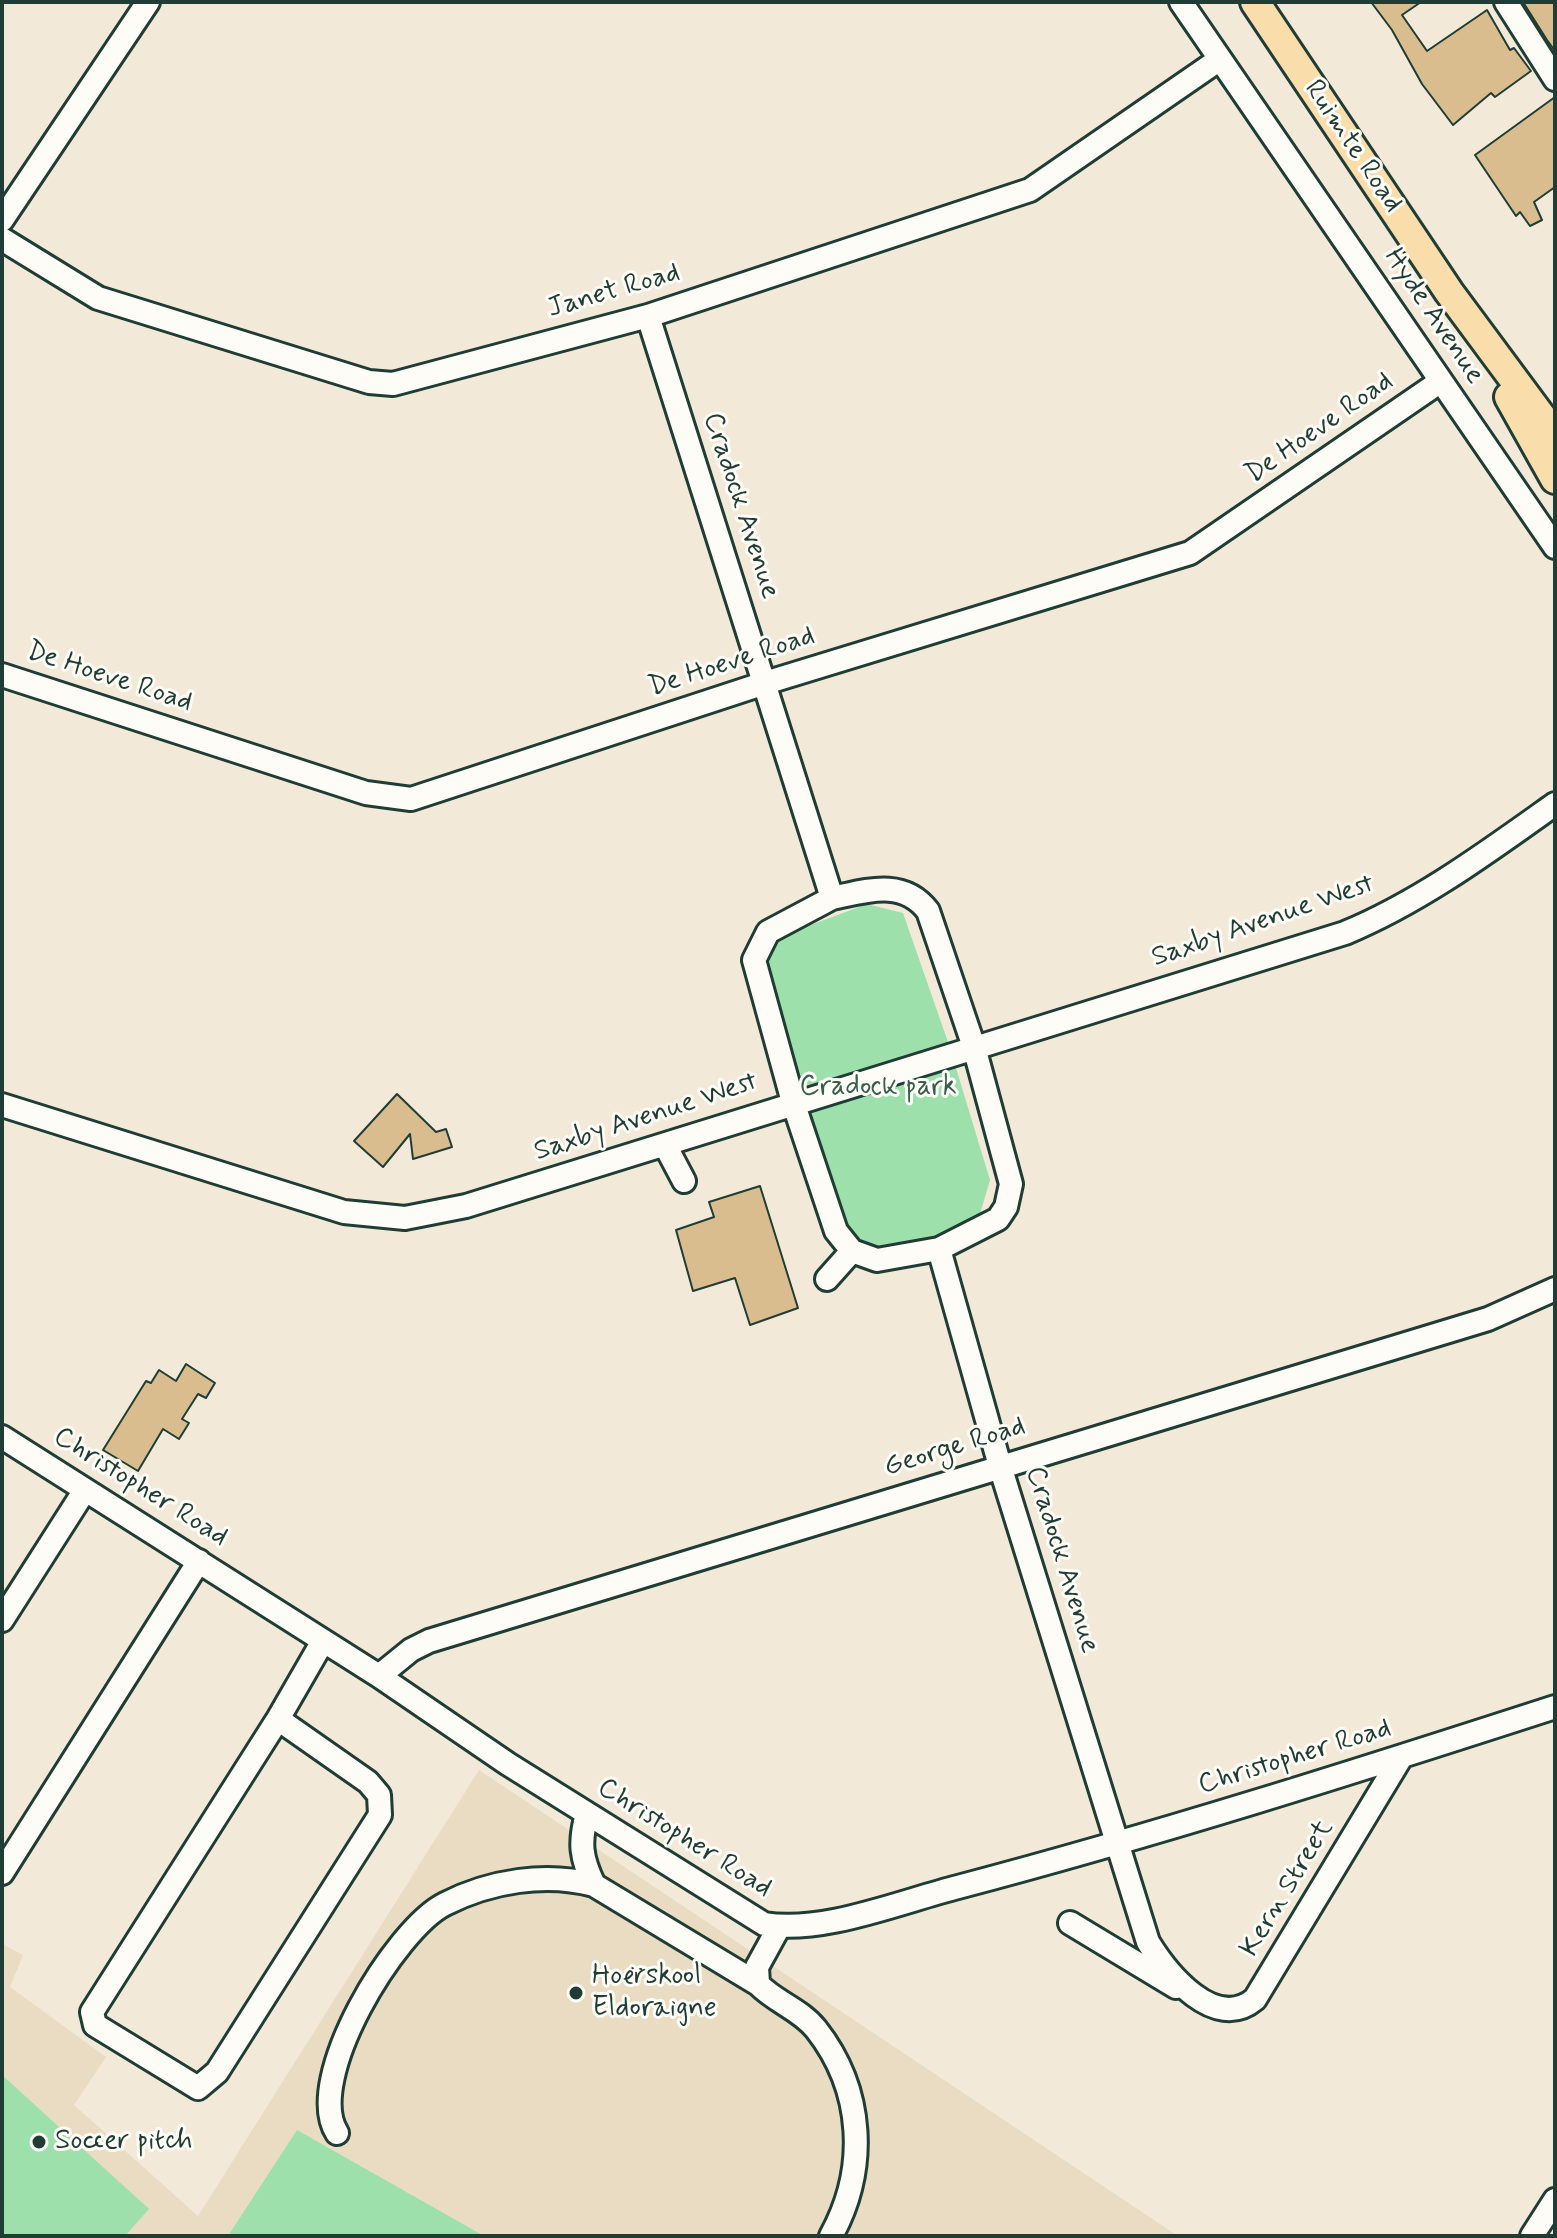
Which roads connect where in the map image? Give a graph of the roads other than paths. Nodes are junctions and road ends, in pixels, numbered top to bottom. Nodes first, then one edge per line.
1 (148, 2) edge
2 (1181, 2) edge
3 (1255, 2) edge
4 (1506, 2) edge
5 (1220, 59) junction
6 (1555, 79) edge
7 (2, 220) edge
8 (2, 239) edge
9 (1449, 292) junction
10 (648, 316) junction
11 (1441, 381) junction
12 (1555, 435) edge
13 (1555, 479) edge
14 (1555, 547) edge
15 (2, 675) edge
16 (765, 683) junction
17 (1555, 804) edge
18 (832, 898) junction
19 (974, 1047) junction
20 (793, 1102) junction
21 (2, 1105) edge
22 (665, 1145) junction
23 (684, 1181) dead end
24 (939, 1249) junction
25 (852, 1251) junction
26 (827, 1279) dead end
27 (1555, 1289) edge
28 (2, 1437) edge
29 (1000, 1466) junction
30 (85, 1490) junction
31 (199, 1561) junction
32 (2, 1620) edge
33 (323, 1641) junction
34 (379, 1676) junction
35 (1555, 1707) edge
36 (278, 1719) junction
37 (1400, 1759) junction
38 (587, 1814) junction
39 (1118, 1841) junction
40 (2, 1873) edge
41 (594, 1885) junction
42 (1070, 1923) dead end
43 (779, 1927) junction
44 (758, 1984) junction
45 (1202, 2000) junction
46 (337, 2133) dead end
47 (1555, 2200) edge
48 (831, 2236) edge
49 (1532, 2236) edge

1 - 7 street
2 - 5 street, Hyde Avenue
3 - 9 main road, Ruimte Road
4 - 6 street
5 - 10 street, Janet Road
5 - 11 street, Hyde Avenue
8 - 10 street, Janet Road
9 - 12 main road, Ruimte Road
9 - 13 main road, Ruimte Road
10 - 16 street, Cradock Avenue
11 - 14 street, Hyde Avenue
11 - 16 street, De Hoeve Road
15 - 16 street, De Hoeve Road
16 - 18 street, Cradock Avenue
17 - 19 street, Saxby Avenue West
18 - 19 street
18 - 20 street
19 - 20 street, Saxby Avenue West
19 - 24 street
20 - 22 street, Saxby Avenue West
20 - 25 street
21 - 22 street, Saxby Avenue West
22 - 23 street
24 - 25 street
24 - 29 street, Cradock Avenue
25 - 26 street
27 - 29 street, George Road
28 - 30 street, Christopher Road
29 - 34 street, George Road
29 - 39 street, Cradock Avenue
30 - 31 street, Christopher Road
30 - 32 street
31 - 33 street, Christopher Road
31 - 40 street
33 - 34 street, Christopher Road
33 - 36 street
34 - 38 street, Christopher Road
35 - 37 street, Christopher Road
36 - 36 street
37 - 39 street, Christopher Road
37 - 45 street, Kern Street
38 - 41 street
38 - 43 street, Christopher Road
39 - 43 street, Christopher Road
39 - 45 street, Kern Street
41 - 44 street
41 - 46 street
42 - 45 street, Kern Street
43 - 44 street
44 - 48 street
47 - 49 street

